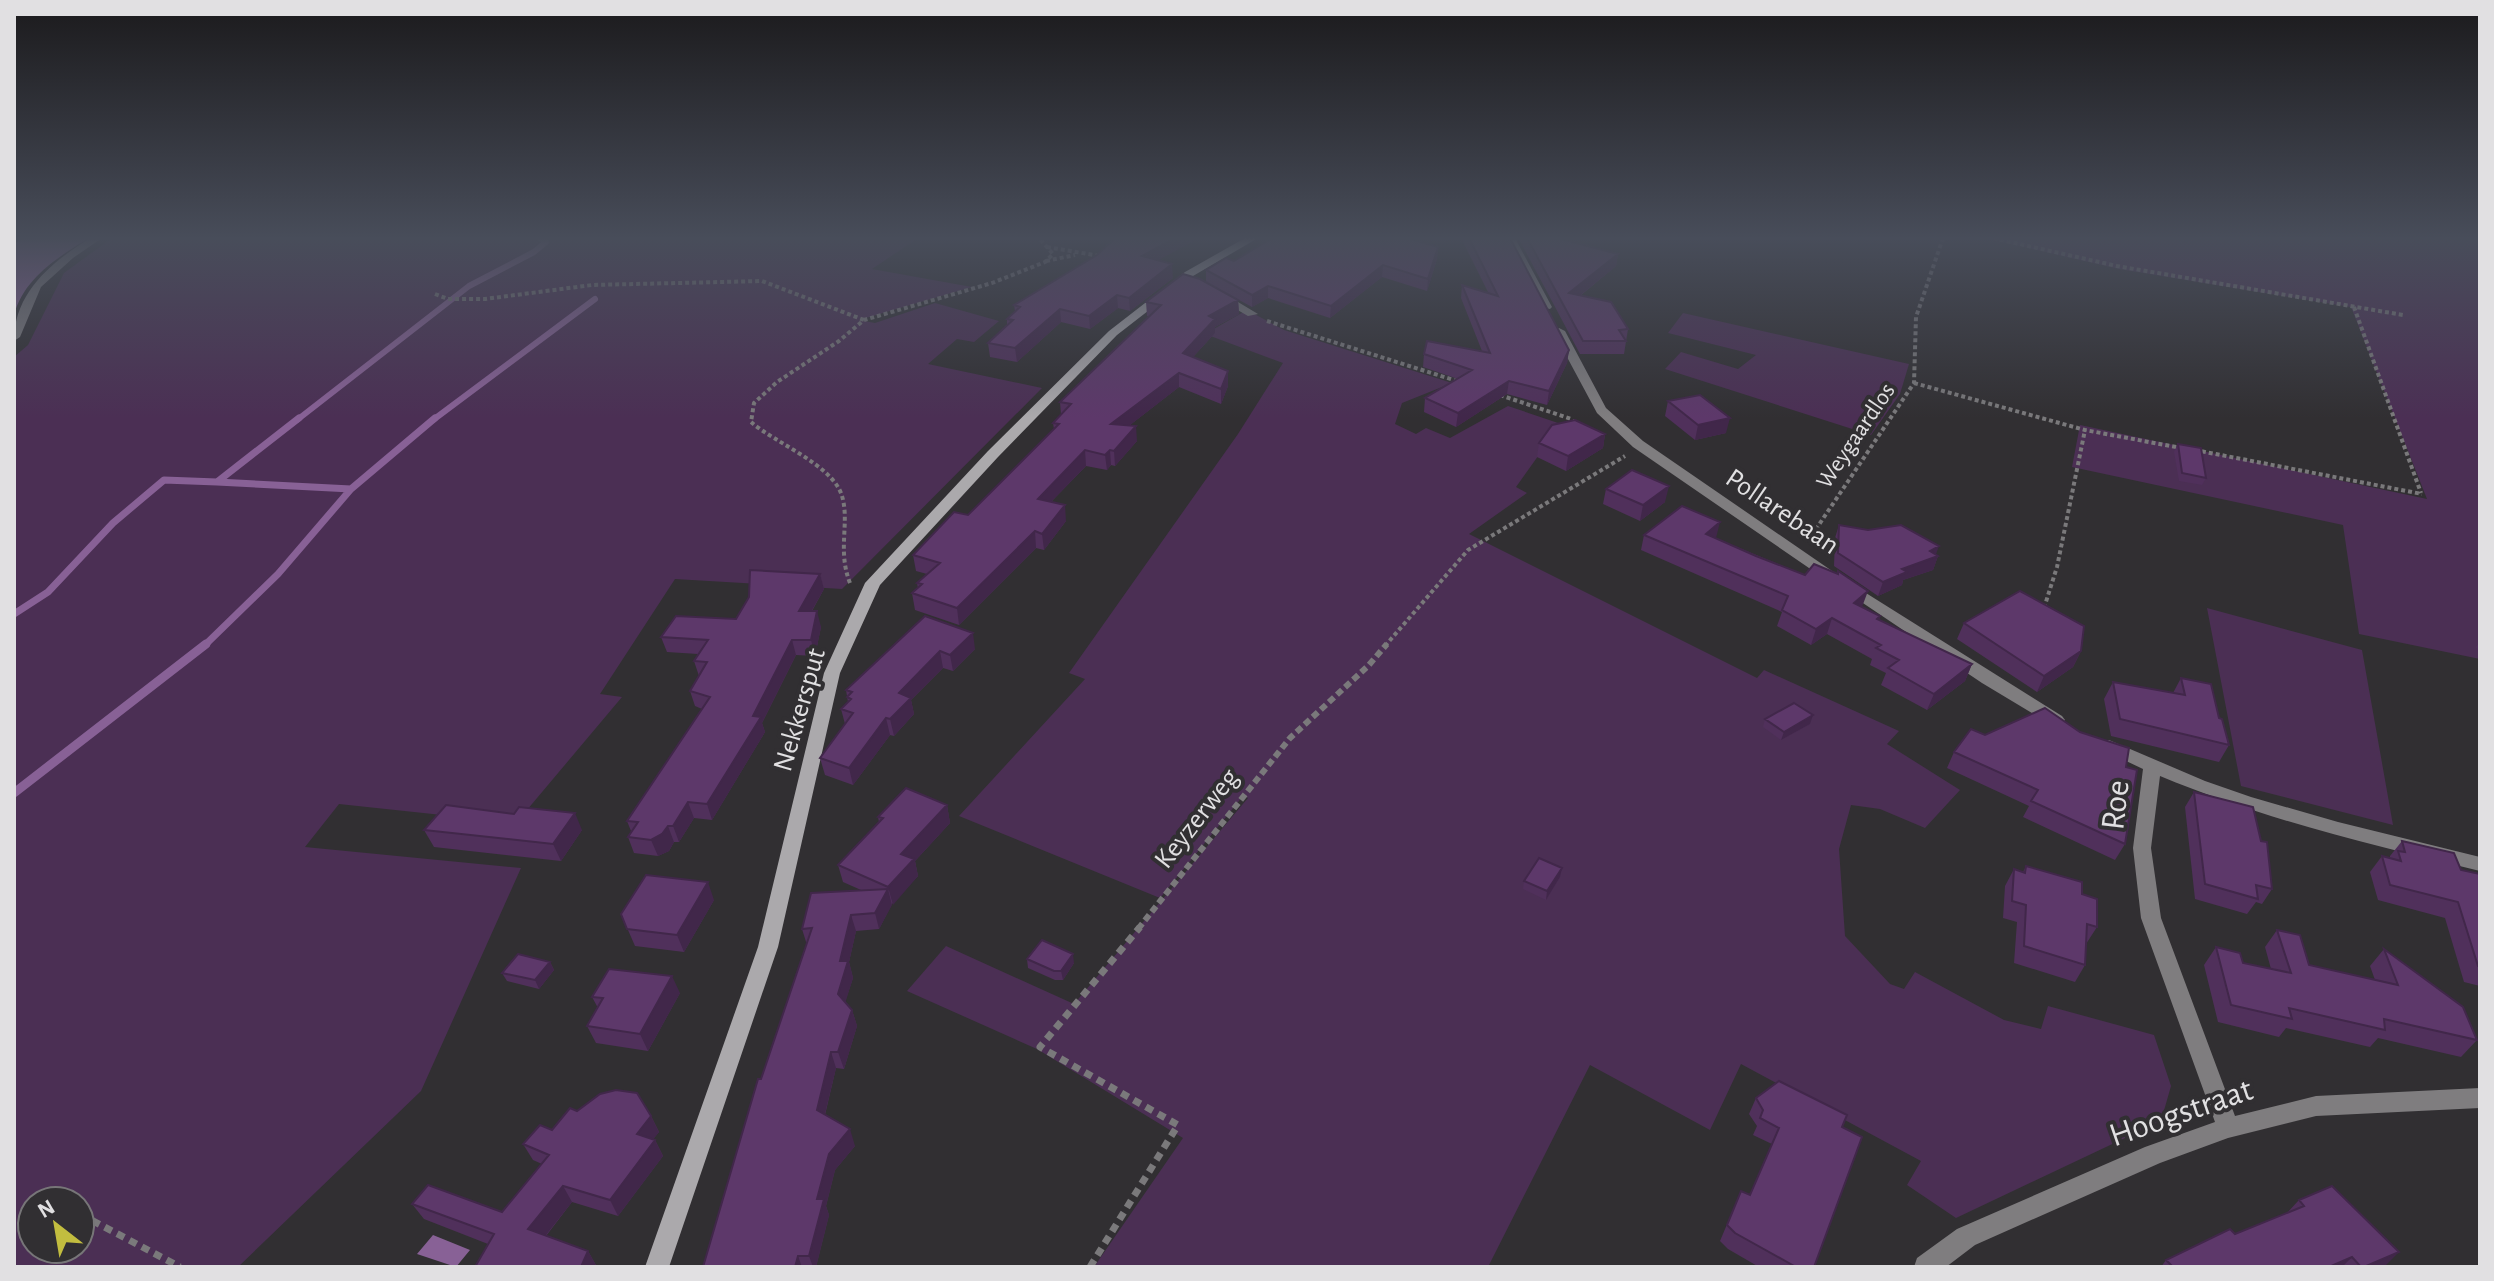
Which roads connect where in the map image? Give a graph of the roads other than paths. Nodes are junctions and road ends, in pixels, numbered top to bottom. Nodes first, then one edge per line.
1 (31, 298) edge
2 (1164, 298) edge
3 (1223, 298) edge
4 (1542, 298) edge
5 (1252, 314) road end
6 (14, 337) edge
7 (2152, 768) junction
8 (2480, 864) edge
9 (2480, 1098) edge
10 (2228, 1128) junction
11 (657, 1267) edge
12 (1926, 1267) edge

1 - 6 street
2 - 11 street, Nekkersput
3 - 5 street
4 - 7 street, Pollarebaan
7 - 8 street, Roe
7 - 10 street, Roe
9 - 10 street, Hoogstraat
10 - 12 street, Hoogstraat

